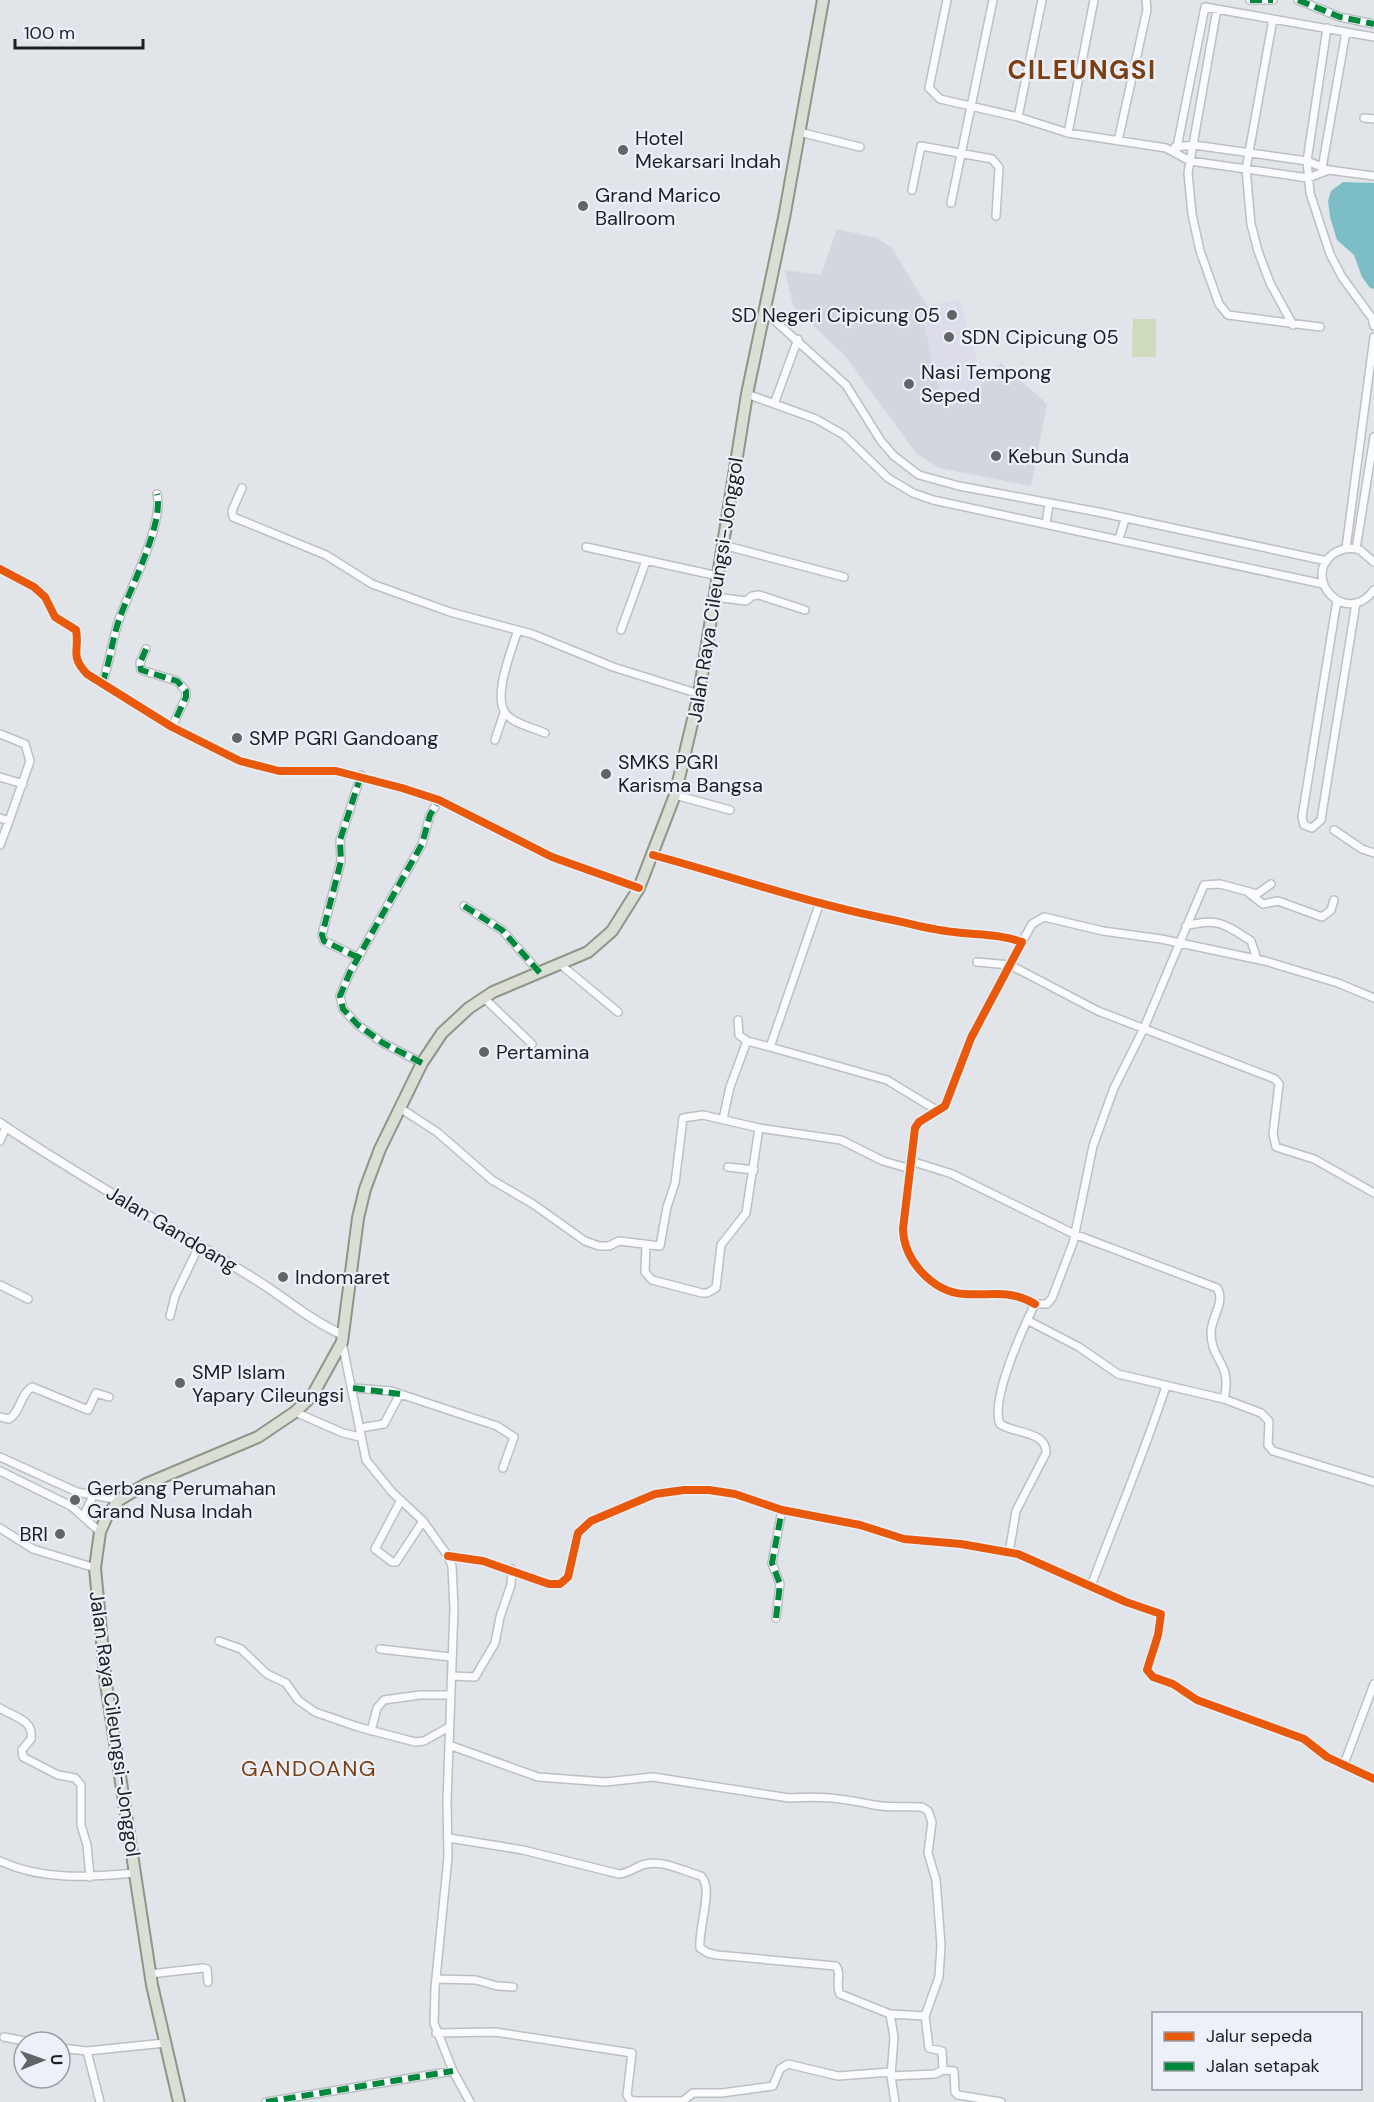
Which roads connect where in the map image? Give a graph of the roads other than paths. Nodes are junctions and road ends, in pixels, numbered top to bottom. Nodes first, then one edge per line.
1 (824, 0) edge
2 (948, 0) edge
3 (993, 0) edge
4 (1042, 0) edge
5 (1094, 0) edge
6 (1146, 0) edge
7 (1250, 0) edge
8 (1273, 0) edge
9 (1298, 0) edge
10 (1217, 9) junction
11 (1273, 19) junction
12 (1374, 24) edge
13 (1327, 28) junction
14 (1346, 32) junction
15 (1374, 37) edge
16 (972, 105) junction
17 (1018, 117) junction
18 (1364, 118) dead end
19 (1374, 119) edge
20 (799, 132) junction
21 (1068, 133) junction
22 (1118, 141) junction
23 (1194, 145) junction
24 (860, 147) dead end
25 (1176, 150) junction
26 (961, 154) junction
27 (1248, 154) junction
28 (1190, 161) junction
29 (1307, 161) junction
30 (1246, 169) junction
31 (1324, 170) junction
32 (1374, 176) edge
33 (1308, 178) junction
34 (912, 190) dead end
35 (951, 203) dead end
36 (996, 216) dead end
37 (765, 312) junction
38 (1293, 325) junction
39 (1374, 326) edge
40 (1320, 327) dead end
41 (1374, 337) edge
42 (798, 339) junction
43 (747, 394) junction
44 (774, 404) junction
45 (1374, 437) edge
46 (242, 488) dead end
47 (157, 494) dead end
48 (1351, 503) junction
49 (1049, 504) junction
50 (1363, 505) junction
51 (1125, 519) junction
52 (1046, 524) junction
53 (1119, 539) junction
54 (723, 544) junction
55 (586, 547) dead end
56 (1346, 548) junction
57 (1356, 549) junction
58 (646, 561) junction
59 (1327, 561) junction
60 (1374, 562) edge
61 (0, 569) edge
62 (717, 576) junction
63 (844, 577) dead end
64 (1323, 584) junction
65 (1374, 590) edge
66 (715, 597) junction
67 (1337, 600) junction
68 (1356, 603) junction
69 (805, 610) dead end
70 (518, 630) junction
71 (621, 630) dead end
72 (146, 650) dead end
73 (102, 684) junction
74 (699, 694) junction
75 (504, 713) junction
76 (171, 728) junction
77 (545, 733) dead end
78 (0, 734) edge
79 (495, 740) dead end
80 (361, 776) junction
81 (0, 777) edge
82 (23, 784) junction
83 (675, 795) junction
84 (439, 800) junction
85 (730, 810) dead end
86 (0, 818) edge
87 (9, 821) junction
88 (1334, 830) dead end
89 (0, 845) edge
90 (1374, 853) edge
91 (653, 855) junction
92 (1271, 884) dead end
93 (639, 888) junction
94 (1249, 893) junction
95 (1334, 900) dead end
96 (820, 902) junction
97 (464, 906) dead end
98 (1186, 926) junction
99 (1022, 942) junction
100 (1178, 944) junction
101 (359, 958) junction
102 (1257, 959) junction
103 (977, 962) dead end
104 (560, 964) junction
105 (1010, 965) junction
106 (540, 973) junction
107 (484, 998) junction
108 (1374, 998) edge
109 (618, 1012) dead end
110 (738, 1020) dead end
111 (1144, 1028) junction
112 (747, 1041) junction
113 (532, 1044) dead end
114 (770, 1047) junction
115 (422, 1063) junction
116 (400, 1108) junction
117 (938, 1112) junction
118 (723, 1119) junction
119 (3, 1125) edge
120 (759, 1128) junction
121 (0, 1142) edge
122 (911, 1165) junction
123 (728, 1167) dead end
124 (753, 1170) junction
125 (1374, 1193) edge
126 (1074, 1234) junction
127 (646, 1245) junction
128 (199, 1246) junction
129 (0, 1285) edge
130 (28, 1299) dead end
131 (1035, 1304) junction
132 (170, 1316) dead end
133 (1027, 1320) junction
134 (343, 1338) junction
135 (1166, 1386) junction
136 (353, 1388) junction
137 (400, 1394) junction
138 (110, 1397) dead end
139 (1224, 1399) junction
140 (295, 1412) junction
141 (0, 1417) edge
142 (360, 1428) junction
143 (360, 1437) junction
144 (0, 1457) edge
145 (503, 1467) dead end
146 (0, 1471) edge
147 (1374, 1482) edge
148 (93, 1496) junction
149 (119, 1500) junction
150 (401, 1500) junction
151 (782, 1510) junction
152 (83, 1517) junction
153 (423, 1521) junction
154 (0, 1528) edge
155 (100, 1532) junction
156 (1009, 1553) junction
157 (448, 1556) junction
158 (95, 1568) junction
159 (512, 1569) junction
160 (1091, 1586) junction
161 (776, 1618) dead end
162 (219, 1641) dead end
163 (380, 1649) dead end
164 (451, 1657) junction
165 (452, 1676) junction
166 (1374, 1684) edge
167 (450, 1695) junction
168 (0, 1708) edge
169 (449, 1727) junction
170 (372, 1731) junction
171 (449, 1745) junction
172 (1344, 1764) junction
173 (1374, 1779) edge
174 (448, 1838) junction
175 (0, 1861) edge
176 (135, 1873) junction
177 (90, 1877) junction
178 (150, 1974) junction
179 (436, 1978) junction
180 (208, 1982) dead end
181 (513, 1987) dead end
182 (890, 2014) junction
183 (925, 2016) junction
184 (436, 2033) junction
185 (4, 2037) dead end
186 (12, 2039) edge
187 (165, 2043) junction
188 (72, 2049) edge
189 (87, 2051) junction
190 (943, 2070) junction
191 (453, 2071) junction
192 (891, 2074) junction
193 (100, 2102) edge
194 (179, 2102) edge
195 (266, 2102) edge
196 (470, 2102) edge
197 (895, 2102) edge
198 (1001, 2102) edge

1 - 20 main road, Jalan Raya Cileungsi-Jonggol
2 - 16 street
3 - 16 street
4 - 17 street
5 - 21 street
6 - 22 street
7 - 8 street
9 - 12 street
10 - 11 street
10 - 23 street
10 - 25 street
11 - 13 street
11 - 27 street
13 - 14 street
13 - 29 street
14 - 15 street
14 - 31 street
16 - 17 street
16 - 26 street
17 - 21 street
18 - 19 street
20 - 24 street
20 - 37 main road, Jalan Raya Cileungsi-Jonggol
21 - 22 street
22 - 25 street
23 - 25 street
23 - 27 street
23 - 28 street
25 - 28 street
26 - 34 street
26 - 35 street
26 - 36 street
27 - 29 street
27 - 30 street
28 - 30 street
28 - 38 street
29 - 31 street
29 - 33 street
30 - 33 street
30 - 38 street
31 - 32 street
31 - 33 street
33 - 39 street
37 - 42 street
37 - 43 main road, Jalan Raya Cileungsi-Jonggol
38 - 40 street
41 - 48 street
42 - 44 street
42 - 49 street
43 - 44 street
43 - 54 main road, Jalan Raya Cileungsi-Jonggol
44 - 52 street
45 - 50 street
46 - 70 street
47 - 73 street
48 - 50 street
48 - 56 street
49 - 51 street
49 - 52 street
50 - 57 street
51 - 53 street
51 - 59 street
52 - 53 street
53 - 64 street
54 - 62 main road, Jalan Raya Cileungsi-Jonggol
54 - 63 street
55 - 58 street
56 - 57 street
56 - 59 street
57 - 60 street
58 - 62 street
58 - 71 street
59 - 64 street
61 - 73 street
62 - 66 main road, Jalan Raya Cileungsi-Jonggol
64 - 67 street
65 - 68 street
66 - 69 street
66 - 74 main road, Jalan Raya Cileungsi-Jonggol
67 - 68 street
67 - 68 street
70 - 74 street
70 - 75 street
72 - 76 street
73 - 76 street
74 - 83 main road, Jalan Raya Cileungsi-Jonggol
75 - 77 street
75 - 79 street
76 - 80 street
78 - 82 street
80 - 84 street
80 - 101 street
81 - 82 street
82 - 87 street
83 - 85 street
83 - 91 main road, Jalan Raya Cileungsi-Jonggol
84 - 93 street
84 - 101 street
86 - 87 street
87 - 89 street
88 - 90 street
91 - 93 main road, Jalan Raya Cileungsi-Jonggol
91 - 96 street
92 - 94 street
93 - 104 main road, Jalan Raya Cileungsi-Jonggol
94 - 95 street
94 - 98 street
96 - 99 street
96 - 114 street
97 - 106 street
98 - 100 street
98 - 102 street
99 - 100 street
99 - 105 street
100 - 102 street
100 - 111 street
101 - 115 street
102 - 108 street
103 - 105 street
104 - 106 main road, Jalan Raya Cileungsi-Jonggol
104 - 109 street
105 - 111 street
105 - 117 street
106 - 107 main road, Jalan Raya Cileungsi-Jonggol
107 - 113 street
107 - 115 main road, Jalan Raya Cileungsi-Jonggol
110 - 112 street
111 - 125 street
111 - 126 street
112 - 114 street
112 - 118 street
114 - 117 street
115 - 116 main road, Jalan Raya Cileungsi-Jonggol
116 - 127 street
116 - 134 main road, Jalan Raya Cileungsi-Jonggol
117 - 122 street
118 - 120 street
118 - 127 street
119 - 121 street
119 - 128 street, Jalan Gandoang
120 - 122 street
120 - 124 street
122 - 126 street
122 - 131 street
123 - 124 street
124 - 127 street
126 - 131 street
126 - 139 street
128 - 132 street
128 - 134 street, Jalan Gandoang
129 - 130 street
131 - 133 street
133 - 135 street
133 - 156 street
134 - 136 street
134 - 140 main road, Jalan Raya Cileungsi-Jonggol
135 - 139 street
135 - 160 street
136 - 137 street
136 - 142 street
137 - 142 street
137 - 145 street
138 - 141 street
139 - 147 street
140 - 143 street
140 - 149 main road, Jalan Raya Cileungsi-Jonggol
142 - 143 street
143 - 150 street
144 - 148 street
146 - 152 street
148 - 149 street
148 - 152 street
149 - 155 main road, Jalan Raya Cileungsi-Jonggol
150 - 153 street
150 - 153 street
151 - 156 street
151 - 159 street
151 - 161 street
152 - 155 street
153 - 157 street
154 - 158 street
155 - 158 main road, Jalan Raya Cileungsi-Jonggol
156 - 160 street
157 - 159 street
157 - 164 street
158 - 176 main road, Jalan Raya Cileungsi-Jonggol
159 - 165 street
160 - 172 street
162 - 170 street
163 - 164 street
164 - 165 street
165 - 167 street
166 - 172 street
167 - 169 street
167 - 170 street
168 - 177 street
169 - 170 street
169 - 171 street
171 - 174 street
171 - 183 street
172 - 173 street
174 - 179 street
174 - 182 street
175 - 177 street
176 - 177 street
176 - 178 main road, Jalan Raya Cileungsi-Jonggol
178 - 180 street
178 - 187 main road, Jalan Raya Cileungsi-Jonggol
179 - 181 street
179 - 184 street
182 - 183 street
182 - 192 street
183 - 190 street
184 - 191 street
184 - 192 street
185 - 186 street
187 - 189 street
187 - 194 main road, Jalan Raya Cileungsi-Jonggol
188 - 189 street
189 - 193 street
190 - 192 street
190 - 198 street
191 - 195 street
191 - 196 street
192 - 197 street

